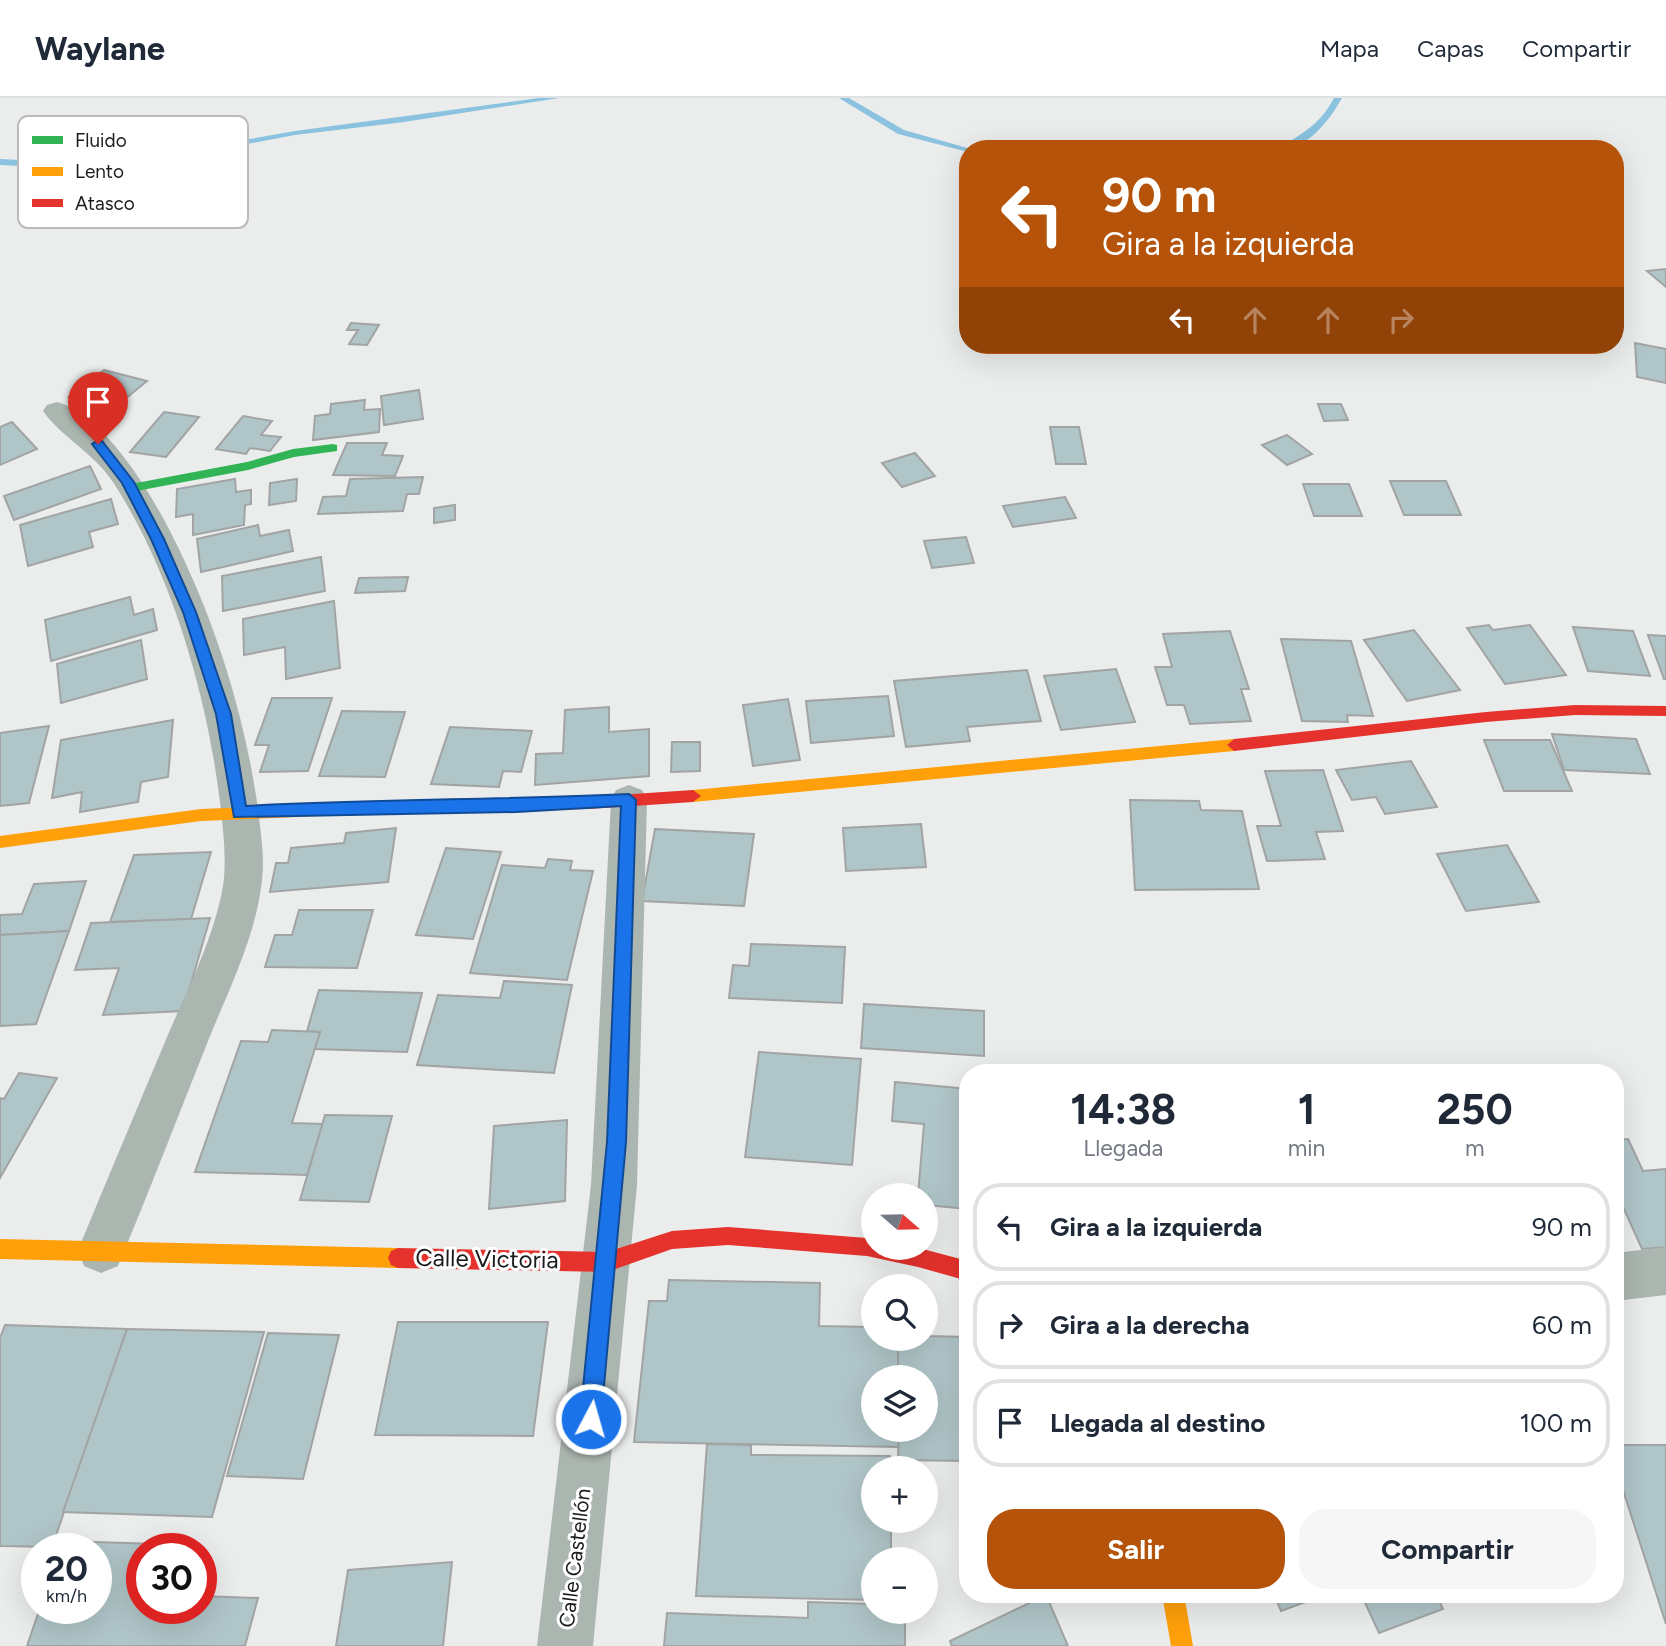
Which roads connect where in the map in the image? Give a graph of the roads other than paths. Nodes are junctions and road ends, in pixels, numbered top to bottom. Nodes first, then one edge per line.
1 (57, 411) dead end
2 (333, 448) dead end
3 (131, 488) junction
4 (1666, 710) edge
5 (629, 800) junction
6 (240, 813) junction
7 (0, 842) edge
8 (0, 1249) edge
9 (101, 1250) junction
10 (607, 1262) junction
11 (959, 1268) edge
12 (1666, 1270) edge
13 (1624, 1276) edge
14 (1175, 1603) edge
15 (565, 1646) edge
16 (1182, 1646) edge

1 - 3 street
2 - 3 street
3 - 6 street
4 - 5 street
5 - 6 street
5 - 10 street, Calle Castellón
6 - 7 street
6 - 9 street
8 - 9 street, Calle Victoria
9 - 10 street, Calle Victoria
10 - 11 street, Calle Victoria
10 - 15 street, Calle Castellón
12 - 13 street
14 - 16 street

